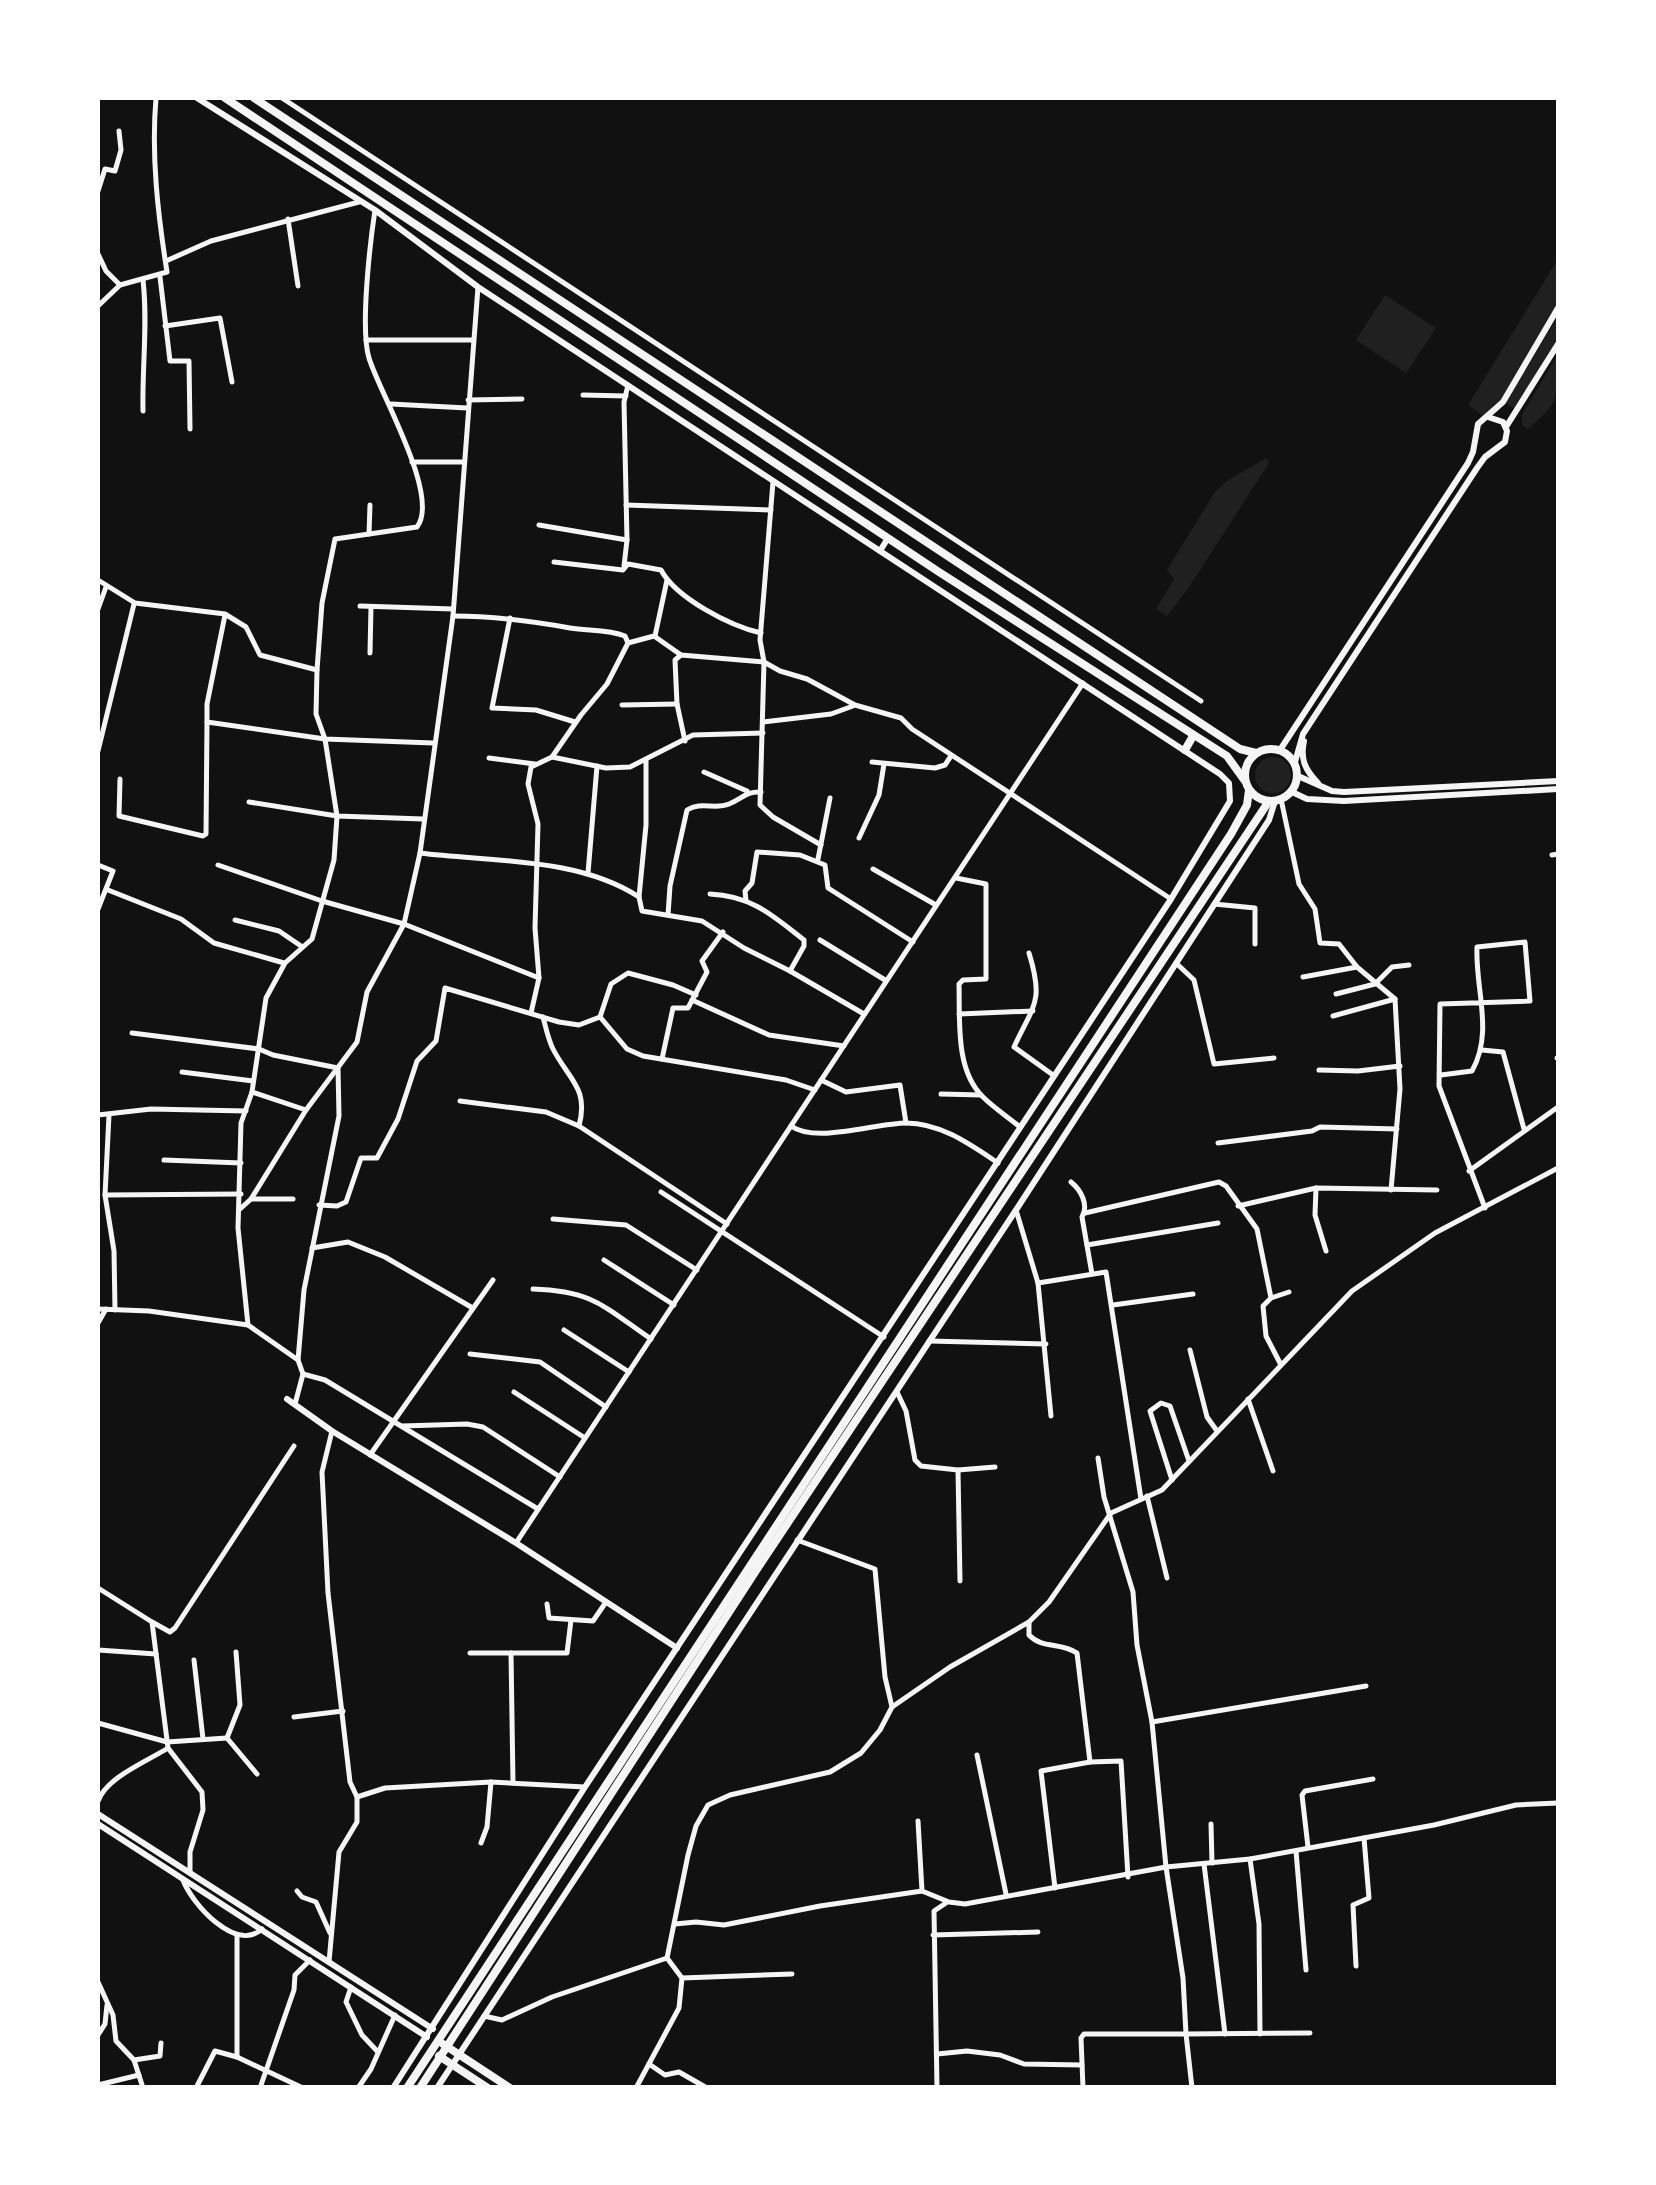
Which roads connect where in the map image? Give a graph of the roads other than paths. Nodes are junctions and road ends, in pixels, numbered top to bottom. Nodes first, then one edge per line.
1 (156, 98) edge
2 (196, 98) edge
3 (225, 98) edge
4 (254, 98) edge
5 (274, 98) edge
6 (282, 98) edge
7 (268, 107) junction
8 (118, 131) dead end
9 (98, 163) edge
10 (105, 169) junction
11 (392, 190) junction
12 (98, 191) edge
13 (359, 202) junction
14 (378, 207) junction
15 (288, 219) junction
16 (98, 254) edge
17 (166, 260) junction
18 (160, 277) junction
19 (143, 280) junction
20 (120, 286) junction
21 (298, 286) dead end
22 (478, 288) junction
23 (98, 306) edge
24 (1558, 308) edge
25 (165, 326) junction
26 (366, 340) junction
27 (472, 340) junction
28 (1558, 344) edge
29 (232, 382) dead end
30 (628, 384) junction
31 (583, 394) dead end
32 (626, 396) junction
33 (522, 399) dead end
34 (468, 400) junction
35 (390, 404) junction
36 (468, 408) junction
37 (143, 411) dead end
38 (1482, 420) junction
39 (1506, 428) junction
40 (190, 429) dead end
41 (1474, 435) junction
42 (1496, 449) junction
43 (412, 462) junction
44 (464, 462) junction
45 (773, 479) junction
46 (370, 505) dead end
47 (626, 505) junction
48 (770, 510) junction
49 (539, 525) dead end
50 (370, 534) junction
51 (888, 538) junction
52 (627, 540) junction
53 (880, 551) junction
54 (554, 562) dead end
55 (624, 570) junction
56 (98, 580) edge
57 (666, 580) junction
58 (106, 587) junction
59 (135, 603) junction
60 (360, 606) dead end
61 (371, 607) junction
62 (98, 610) edge
63 (453, 612) junction
64 (225, 614) junction
65 (510, 618) junction
66 (761, 633) junction
67 (654, 636) junction
68 (628, 642) junction
69 (370, 653) dead end
70 (681, 655) junction
71 (764, 662) junction
72 (316, 670) junction
73 (1083, 682) junction
74 (1201, 700) dead end
75 (677, 704) junction
76 (1323, 704) junction
77 (622, 705) dead end
78 (855, 705) junction
79 (207, 722) junction
80 (576, 722) junction
81 (764, 722) junction
82 (763, 733) junction
83 (1194, 736) junction
84 (325, 738) junction
85 (685, 741) junction
86 (433, 743) junction
87 (1185, 750) junction
88 (1280, 750) junction
89 (98, 751) edge
90 (1256, 753) junction
91 (951, 756) junction
92 (552, 757) junction
93 (489, 758) dead end
94 (646, 760) junction
95 (872, 762) dead end
96 (1294, 762) junction
97 (535, 764) junction
98 (884, 764) junction
99 (597, 766) junction
100 (704, 772) dead end
101 (1298, 776) junction
102 (120, 779) dead end
103 (1558, 781) edge
104 (1247, 785) junction
105 (1322, 787) junction
106 (1558, 789) edge
107 (749, 792) junction
108 (761, 792) junction
109 (1292, 792) junction
110 (1009, 795) junction
111 (830, 798) dead end
112 (1275, 800) junction
113 (249, 802) dead end
114 (337, 816) junction
115 (423, 819) junction
116 (859, 838) dead end
117 (821, 844) junction
118 (420, 853) junction
119 (818, 860) junction
120 (98, 865) edge
121 (218, 865) dead end
122 (537, 866) junction
123 (873, 869) dead end
124 (588, 874) junction
125 (954, 878) junction
126 (108, 890) junction
127 (710, 894) dead end
128 (639, 897) junction
129 (1171, 899) junction
130 (746, 900) junction
131 (322, 901) junction
132 (1214, 904) junction
133 (936, 905) junction
134 (98, 909) edge
135 (668, 915) junction
136 (236, 920) dead end
137 (404, 924) junction
138 (723, 932) junction
139 (820, 940) dead end
140 (913, 942) junction
141 (1256, 944) dead end
142 (302, 946) junction
143 (1029, 953) dead end
144 (1176, 962) junction
145 (285, 964) junction
146 (1409, 965) dead end
147 (1357, 968) junction
148 (790, 970) junction
149 (1303, 977) dead end
150 (539, 978) junction
151 (886, 981) junction
152 (1376, 984) junction
153 (1336, 994) dead end
154 (694, 997) junction
155 (1395, 999) junction
156 (1480, 1003) junction
157 (1034, 1011) junction
158 (531, 1012) junction
159 (864, 1014) junction
160 (960, 1014) junction
161 (1334, 1016) dead end
162 (543, 1017) junction
163 (600, 1017) junction
164 (132, 1034) dead end
165 (844, 1046) junction
166 (259, 1048) junction
167 (1481, 1050) junction
168 (1274, 1058) dead end
169 (662, 1059) junction
170 (1400, 1066) junction
171 (338, 1068) junction
172 (1319, 1070) dead end
173 (182, 1072) dead end
174 (1053, 1075) junction
175 (1440, 1076) junction
176 (821, 1080) junction
177 (253, 1081) junction
178 (815, 1090) junction
179 (252, 1092) junction
180 (942, 1094) dead end
181 (981, 1095) junction
182 (460, 1101) dead end
183 (1558, 1107) edge
184 (306, 1110) junction
185 (246, 1111) junction
186 (98, 1115) edge
187 (109, 1115) junction
188 (906, 1123) junction
189 (579, 1126) junction
190 (791, 1126) junction
191 (1020, 1127) junction
192 (1397, 1129) junction
193 (1524, 1130) junction
194 (1218, 1142) dead end
195 (164, 1160) dead end
196 (241, 1163) junction
197 (998, 1163) junction
198 (1558, 1168) edge
199 (1469, 1172) junction
200 (1071, 1182) dead end
201 (101, 1185) edge
202 (1316, 1188) junction
203 (1391, 1190) junction
204 (1437, 1190) dead end
205 (662, 1192) dead end
206 (241, 1194) junction
207 (105, 1195) junction
208 (250, 1199) junction
209 (293, 1199) dead end
210 (319, 1204) junction
211 (1238, 1206) junction
212 (1485, 1208) junction
213 (240, 1209) junction
214 (1016, 1210) junction
215 (1085, 1212) junction
216 (553, 1219) dead end
217 (1218, 1223) dead end
218 (727, 1224) junction
219 (722, 1232) junction
220 (1087, 1245) junction
221 (312, 1248) junction
222 (1326, 1251) dead end
223 (604, 1260) dead end
224 (697, 1270) junction
225 (1092, 1274) junction
226 (492, 1280) dead end
227 (1038, 1283) junction
228 (532, 1289) dead end
229 (1289, 1292) dead end
230 (1192, 1294) dead end
231 (1271, 1298) junction
232 (674, 1305) junction
233 (1113, 1305) junction
234 (472, 1307) junction
235 (98, 1309) edge
236 (106, 1310) junction
237 (115, 1310) junction
238 (98, 1323) edge
239 (248, 1325) junction
240 (564, 1330) dead end
241 (884, 1337) junction
242 (651, 1339) junction
243 (927, 1341) junction
244 (1046, 1344) junction
245 (1190, 1350) dead end
246 (470, 1354) dead end
247 (298, 1360) junction
248 (1281, 1365) junction
249 (629, 1372) junction
250 (303, 1374) junction
251 (895, 1390) junction
252 (514, 1392) dead end
253 (287, 1399) dead end
254 (1248, 1399) junction
255 (295, 1404) junction
256 (606, 1407) junction
257 (1051, 1416) dead end
258 (396, 1425) junction
259 (332, 1431) junction
260 (1217, 1431) junction
261 (585, 1438) junction
262 (294, 1446) dead end
263 (370, 1454) junction
264 (1098, 1458) dead end
265 (1189, 1461) junction
266 (995, 1466) dead end
267 (958, 1470) junction
268 (1273, 1471) dead end
269 (560, 1477) junction
270 (1172, 1480) junction
271 (1144, 1498) junction
272 (538, 1509) junction
273 (1111, 1513) junction
274 (797, 1540) junction
275 (516, 1543) junction
276 (1167, 1578) dead end
277 (960, 1581) dead end
278 (98, 1588) edge
279 (606, 1602) junction
280 (546, 1604) dead end
281 (571, 1620) junction
282 (152, 1622) junction
283 (1028, 1622) junction
284 (678, 1648) junction
285 (98, 1650) edge
286 (236, 1652) dead end
287 (470, 1652) dead end
288 (510, 1653) junction
289 (156, 1654) junction
290 (194, 1660) dead end
291 (1366, 1686) dead end
292 (892, 1707) junction
293 (343, 1711) junction
294 (294, 1716) dead end
295 (1152, 1722) junction
296 (98, 1723) edge
297 (228, 1738) junction
298 (203, 1739) junction
299 (168, 1745) junction
300 (977, 1755) dead end
301 (1090, 1762) junction
302 (257, 1774) dead end
303 (1373, 1779) dead end
304 (491, 1782) junction
305 (512, 1783) junction
306 (585, 1788) junction
307 (356, 1796) junction
308 (98, 1801) edge
309 (1558, 1803) edge
310 (98, 1814) edge
311 (918, 1821) dead end
312 (98, 1824) edge
313 (1210, 1824) dead end
314 (1364, 1838) junction
315 (481, 1843) dead end
316 (1308, 1847) junction
317 (1296, 1851) junction
318 (1250, 1859) junction
319 (1208, 1864) junction
320 (1166, 1868) junction
321 (190, 1871) junction
322 (181, 1876) junction
323 (1128, 1877) junction
324 (1055, 1888) junction
325 (297, 1891) dead end
326 (922, 1892) junction
327 (1006, 1896) junction
328 (948, 1902) junction
329 (675, 1924) junction
330 (262, 1929) junction
331 (1038, 1932) dead end
332 (934, 1935) junction
333 (237, 1936) junction
334 (331, 1936) junction
335 (667, 1958) junction
336 (310, 1960) junction
337 (329, 1962) junction
338 (1356, 1966) dead end
339 (1306, 1970) dead end
340 (792, 1974) dead end
341 (682, 1978) junction
342 (98, 1982) edge
343 (350, 1987) junction
344 (108, 2001) junction
345 (396, 2015) junction
346 (484, 2016) junction
347 (433, 2029) junction
348 (1310, 2033) dead end
349 (1186, 2034) junction
350 (1225, 2034) junction
351 (1260, 2034) junction
352 (98, 2035) edge
353 (427, 2037) junction
354 (438, 2041) junction
355 (161, 2043) dead end
356 (446, 2047) junction
357 (377, 2050) junction
358 (432, 2050) junction
359 (937, 2054) junction
360 (458, 2055) junction
361 (440, 2056) junction
362 (237, 2057) junction
363 (134, 2060) junction
364 (452, 2064) junction
365 (648, 2064) junction
366 (1082, 2065) junction
367 (266, 2071) junction
368 (140, 2074) junction
369 (98, 2084) edge
370 (143, 2088) edge
371 (196, 2088) edge
372 (260, 2088) edge
373 (303, 2088) edge
374 (358, 2088) edge
375 (393, 2088) edge
376 (407, 2088) edge
377 (420, 2088) edge
378 (437, 2088) edge
379 (488, 2088) edge
380 (510, 2088) edge
381 (636, 2088) edge
382 (707, 2088) edge
383 (937, 2088) edge
384 (1083, 2088) edge
385 (1192, 2088) edge

1 - 17 street
2 - 13 main road
3 - 14 main road
4 - 7 main road
5 - 7 main road
6 - 74 street
7 - 11 main road
8 - 10 street
9 - 10 street
10 - 12 street
11 - 14 main road
11 - 90 main road
13 - 14 main road
13 - 15 street
14 - 22 main road
14 - 26 street
14 - 51 main road
15 - 17 street
15 - 21 street
16 - 20 street
17 - 18 street
18 - 19 street
18 - 25 street
19 - 20 street
19 - 37 street
20 - 23 street
22 - 27 street
22 - 30 main road
24 - 38 main road
25 - 29 street
25 - 40 street
26 - 27 street
26 - 35 street
27 - 34 street
28 - 39 main road
30 - 32 street
30 - 45 main road
31 - 32 street
32 - 47 street
33 - 34 street
34 - 36 street
35 - 36 street
35 - 43 street
36 - 44 street
38 - 39 main road
38 - 41 main road
39 - 42 main road
41 - 42 main road
41 - 88 main road
42 - 76 main road
43 - 44 street
43 - 50 street
44 - 63 street
45 - 48 street
45 - 53 main road
46 - 50 street
47 - 48 street
47 - 52 street
48 - 66 street
49 - 52 street
50 - 72 street
51 - 53 main road
51 - 83 main road
52 - 55 street
53 - 73 main road
54 - 55 street
55 - 57 street
56 - 58 street
57 - 66 street
57 - 67 street
58 - 59 street
58 - 62 street
59 - 64 street
59 - 89 street
60 - 61 street
61 - 63 street
61 - 69 street
63 - 65 street
63 - 86 street
64 - 72 street
64 - 79 street
65 - 68 street
65 - 80 street
66 - 71 street
67 - 68 street
67 - 70 street
68 - 80 street
70 - 71 street
70 - 75 street
71 - 78 street
71 - 81 street
72 - 84 street
73 - 87 main road
73 - 110 street
75 - 77 street
75 - 85 street
76 - 96 main road
76 - 105 main road
78 - 81 street
78 - 91 street
79 - 84 street
79 - 102 street
80 - 92 street
81 - 82 street
82 - 85 street
82 - 108 street
83 - 87 main road
83 - 104 main road
84 - 86 street
84 - 114 street
85 - 94 street
86 - 115 street
87 - 129 main road
88 - 90 main road
88 - 96 main road
90 - 104 main road
91 - 98 street
91 - 110 street
92 - 97 street
92 - 99 street
93 - 97 street
94 - 99 street
94 - 128 street
95 - 98 street
96 - 101 main road
97 - 122 street
98 - 116 street
99 - 124 street
100 - 107 street
101 - 105 main road
101 - 109 main road
103 - 105 main road
104 - 112 main road
104 - 354 main road
106 - 109 main road
107 - 108 street
107 - 135 street
108 - 117 street
109 - 112 main road
110 - 125 street
110 - 129 street
111 - 117 street
112 - 132 main road
112 - 147 street
112 - 356 main road
113 - 114 street
114 - 115 street
114 - 131 street
115 - 118 street
117 - 119 street
118 - 122 street
118 - 137 street
119 - 130 street
119 - 140 street
120 - 126 street
121 - 131 street
122 - 124 street
122 - 150 street
123 - 133 street
124 - 128 street
125 - 133 street
125 - 160 street
126 - 134 street
126 - 145 street
127 - 130 street
128 - 135 street
129 - 174 main road
130 - 148 street
131 - 137 street
131 - 142 street
132 - 141 street
132 - 144 main road
133 - 140 street
135 - 138 street
136 - 142 street
137 - 150 street
137 - 171 street
138 - 148 street
138 - 154 street
139 - 151 street
140 - 151 street
142 - 145 street
143 - 157 street
144 - 168 street
144 - 214 main road
145 - 166 street
146 - 152 street
147 - 149 street
147 - 152 street
148 - 159 street
150 - 158 street
151 - 159 street
152 - 153 street
152 - 155 street
154 - 163 street
154 - 165 street
154 - 169 street
155 - 161 street
155 - 170 street
156 - 156 street
156 - 167 street
156 - 175 street
157 - 160 street
157 - 174 street
158 - 162 street
158 - 210 street
159 - 165 street
160 - 181 street
162 - 163 street
162 - 189 street
163 - 169 street
164 - 166 street
165 - 176 street
166 - 171 street
166 - 177 street
167 - 175 street
167 - 193 street
169 - 178 street
170 - 172 street
170 - 192 street
171 - 184 street
171 - 210 street
173 - 177 street
174 - 191 main road
175 - 199 street
176 - 178 street
176 - 188 street
177 - 179 street
178 - 190 street
179 - 184 street
179 - 185 street
180 - 181 street
181 - 191 street
182 - 189 street
183 - 193 street
184 - 208 street
185 - 187 street
185 - 196 street
186 - 187 street
187 - 201 street
188 - 190 street
188 - 197 street
189 - 218 street
190 - 218 street
191 - 197 main road
192 - 194 street
192 - 203 street
193 - 199 street
195 - 196 street
196 - 206 street
197 - 241 main road
198 - 212 street
199 - 212 street
200 - 215 street
201 - 207 street
202 - 203 street
202 - 211 street
202 - 222 street
203 - 204 street
205 - 219 street
206 - 207 street
206 - 213 street
207 - 237 street
208 - 209 street
208 - 213 street
210 - 221 street
211 - 215 street
211 - 231 street
212 - 248 street
213 - 239 street
214 - 227 street
214 - 243 main road
215 - 220 street
216 - 224 street
217 - 220 street
218 - 219 street
219 - 224 street
219 - 241 street
220 - 225 street
221 - 234 street
221 - 247 street
223 - 232 street
224 - 232 street
225 - 227 street
225 - 233 street
226 - 234 street
227 - 244 street
228 - 242 street
229 - 231 street
230 - 233 street
231 - 248 street
232 - 242 street
233 - 271 street
234 - 258 street
235 - 236 street
236 - 237 street
236 - 238 street
237 - 239 street
239 - 247 street
240 - 249 street
241 - 284 main road
242 - 249 street
243 - 244 street
243 - 251 main road
244 - 257 street
245 - 260 street
246 - 256 street
247 - 250 street
248 - 254 street
249 - 256 street
250 - 255 street
250 - 258 street
251 - 267 street
251 - 274 main road
252 - 261 street
253 - 255 main road
254 - 260 street
254 - 268 street
255 - 259 main road
256 - 261 street
258 - 263 street
258 - 269 street
258 - 272 street
259 - 263 main road
259 - 293 street
260 - 265 street
261 - 269 street
262 - 282 street
263 - 275 main road
264 - 273 street
265 - 270 street
265 - 270 street
266 - 267 street
267 - 277 street
269 - 272 street
270 - 271 street
271 - 273 street
271 - 276 street
272 - 275 street
273 - 283 street
273 - 295 street
274 - 292 street
274 - 346 main road
275 - 279 main road
278 - 282 street
279 - 281 street
279 - 284 main road
280 - 281 street
281 - 288 street
282 - 289 street
283 - 292 street
283 - 301 street
284 - 306 main road
285 - 289 street
286 - 297 street
287 - 288 street
288 - 305 street
289 - 299 street
290 - 298 street
291 - 295 street
292 - 329 street
293 - 294 street
293 - 307 street
295 - 320 street
296 - 299 street
297 - 298 street
297 - 302 street
298 - 299 street
299 - 308 street
299 - 321 street
300 - 327 street
301 - 323 street
301 - 324 street
303 - 316 street
304 - 305 street
304 - 307 street
304 - 315 street
305 - 306 street
306 - 347 main road
307 - 334 street
309 - 314 street
310 - 321 main road
311 - 326 street
312 - 322 main road
313 - 319 street
314 - 316 street
314 - 338 street
316 - 317 street
317 - 318 street
317 - 339 street
318 - 319 street
318 - 351 street
319 - 320 street
319 - 350 street
320 - 323 street
320 - 349 street
321 - 337 main road
322 - 330 main road
322 - 333 street
323 - 324 street
324 - 327 street
325 - 334 street
326 - 328 street
326 - 329 street
327 - 328 street
328 - 332 street
329 - 335 street
330 - 333 street
330 - 336 main road
331 - 332 street
332 - 359 street
333 - 362 street
334 - 337 street
335 - 341 street
335 - 346 street
336 - 343 main road
336 - 367 street
337 - 347 main road
340 - 341 street
341 - 365 street
342 - 344 street
343 - 345 main road
343 - 357 street
344 - 352 street
344 - 363 street
345 - 353 main road
345 - 357 street
346 - 360 main road
347 - 353 main road
348 - 351 street
349 - 350 street
349 - 366 street
349 - 385 street
350 - 351 street
353 - 375 main road
354 - 356 main road
354 - 358 main road
355 - 363 street
356 - 360 main road
356 - 361 main road
357 - 374 street
358 - 361 main road
358 - 376 main road
359 - 366 street
359 - 383 street
360 - 364 main road
360 - 380 main road
361 - 364 main road
361 - 377 main road
362 - 367 street
362 - 371 street
363 - 368 street
364 - 378 main road
364 - 379 main road
365 - 381 street
365 - 382 street
366 - 384 street
367 - 372 street
367 - 373 street
368 - 369 street
368 - 370 street

